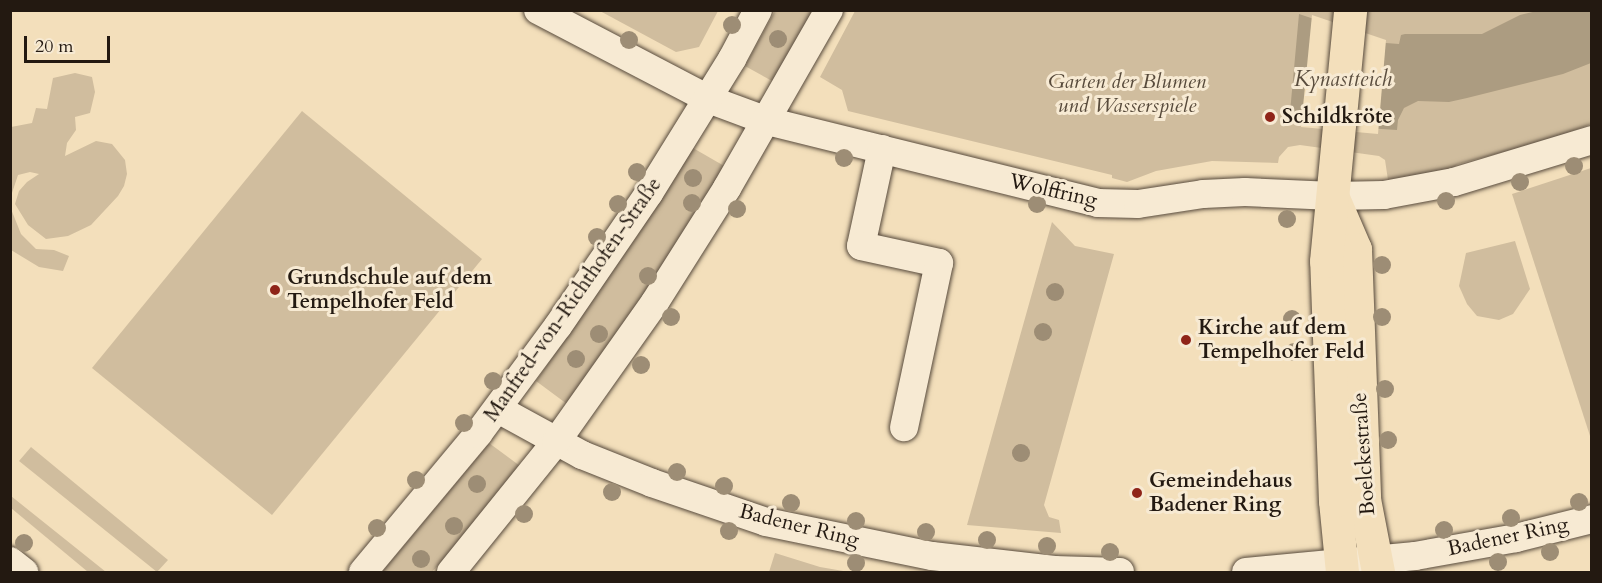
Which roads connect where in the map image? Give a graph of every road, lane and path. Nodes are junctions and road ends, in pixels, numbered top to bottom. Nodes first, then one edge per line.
1 (538, 10) edge
2 (758, 10) edge
3 (829, 10) edge
4 (1350, 10) edge
5 (708, 99) junction
6 (766, 121) junction
7 (1592, 140) edge
8 (882, 149) junction
9 (1333, 196) junction
10 (498, 409) junction
11 (904, 427) dead end
12 (556, 442) junction
13 (1592, 519) edge
14 (10, 561) edge
15 (1376, 566) edge
16 (1342, 568) edge
17 (24, 573) edge
18 (363, 573) edge
19 (451, 573) edge
20 (1120, 573) edge
21 (1246, 573) edge

1 - 5 street, Wolffring
2 - 5 street, Manfred-von-Richthofen-Straße
3 - 6 street
4 - 9 main road, Boelckestraße
5 - 6 street, Wolffring
5 - 10 street, Manfred-von-Richthofen-Straße
6 - 8 street, Wolffring
6 - 12 street
7 - 9 street, Wolffring
8 - 9 street, Wolffring
8 - 11 street
9 - 15 main road, Boelckestraße
9 - 16 main road, Boelckestraße
10 - 12 street, Badener Ring
10 - 18 street, Manfred-von-Richthofen-Straße
12 - 19 street
12 - 20 street, Badener Ring
13 - 15 street, Badener Ring
14 - 17 street
15 - 16 street, Badener Ring
16 - 21 street, Badener Ring

